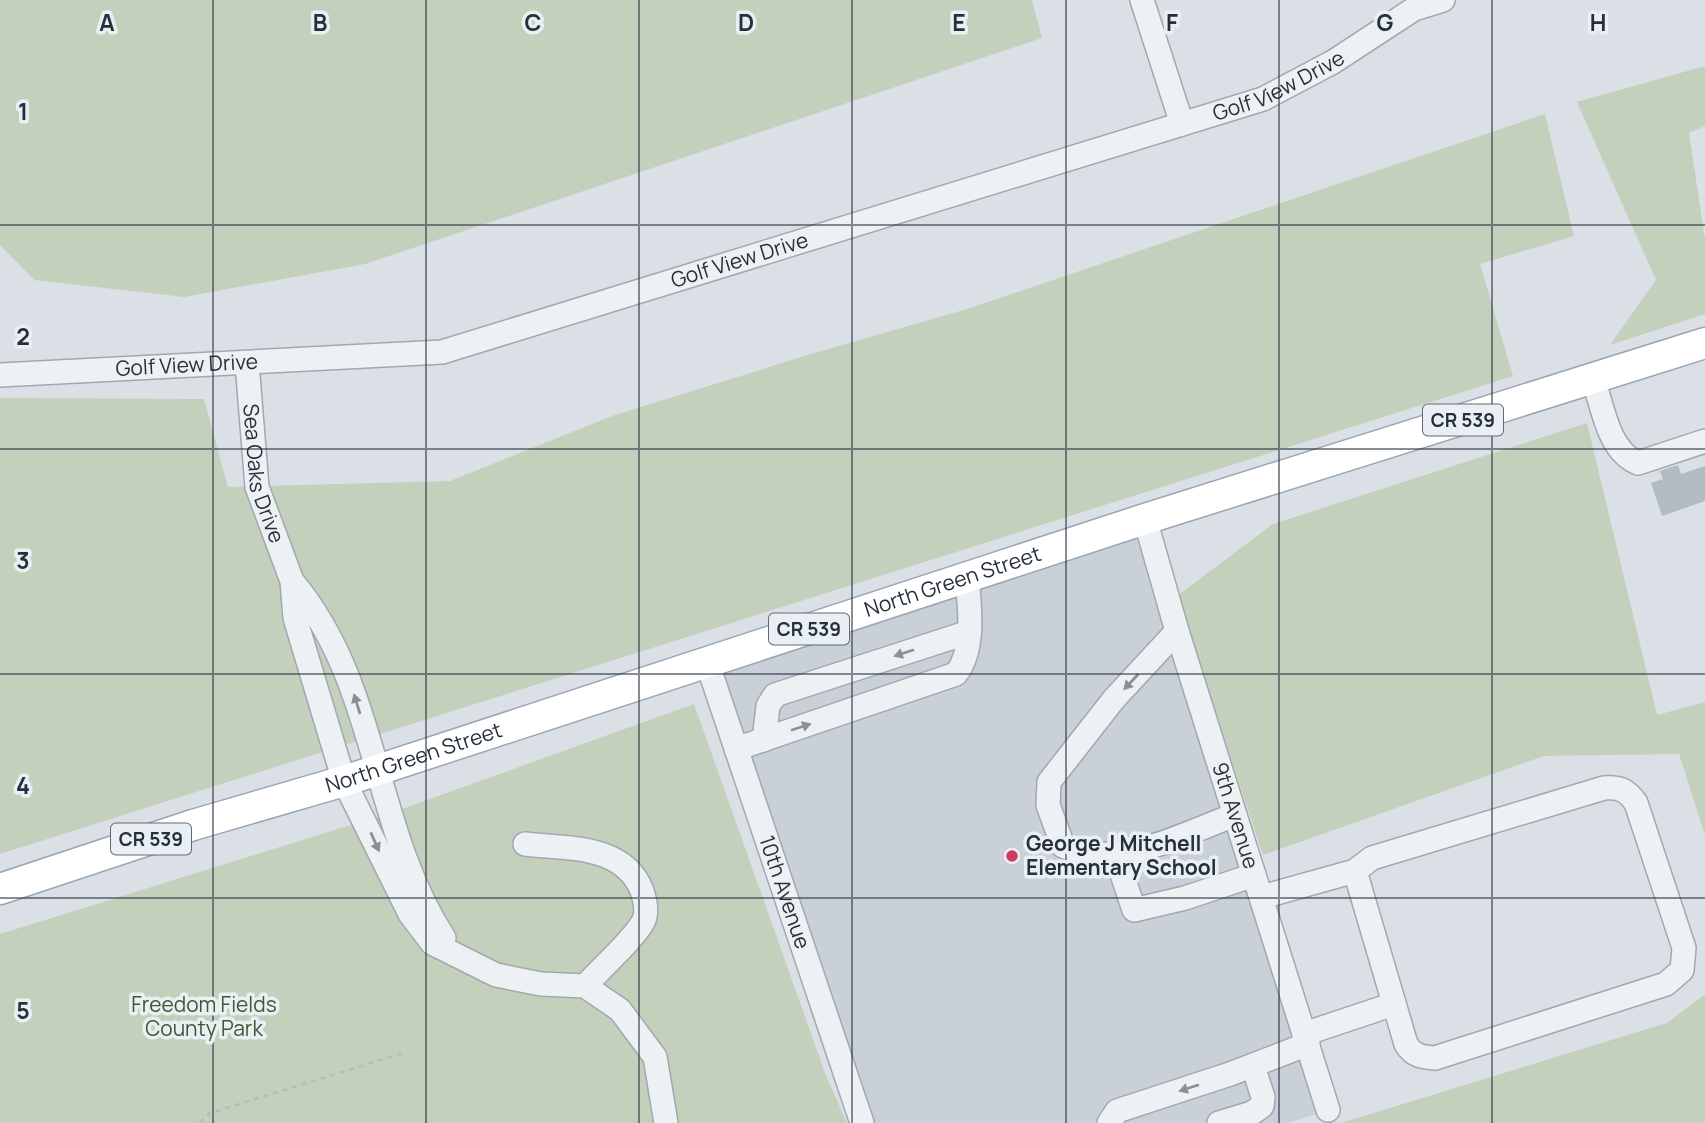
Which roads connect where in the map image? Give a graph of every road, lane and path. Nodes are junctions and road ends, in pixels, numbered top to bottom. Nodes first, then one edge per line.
1 (1142, 0) edge
2 (1443, 0) edge
3 (1182, 124) junction
4 (1704, 345) edge
5 (247, 363) junction
6 (0, 375) edge
7 (1593, 379) junction
8 (1705, 441) edge
9 (1145, 519) junction
10 (967, 578) junction
11 (292, 580) junction
12 (1177, 631) junction
13 (969, 632) junction
14 (707, 662) junction
15 (764, 740) junction
16 (736, 749) junction
17 (378, 769) junction
18 (344, 781) junction
19 (1235, 815) junction
20 (525, 844) dead end
21 (1115, 853) junction
22 (1355, 871) junction
23 (1254, 874) junction
24 (0, 889) edge
25 (1262, 897) junction
26 (455, 955) junction
27 (585, 986) junction
28 (1394, 1004) junction
29 (1306, 1039) junction
30 (403, 1053) dead end
31 (1253, 1066) junction
32 (1328, 1110) dead end
33 (200, 1123) edge
34 (666, 1123) edge
35 (862, 1123) edge
36 (1109, 1123) edge
37 (1219, 1123) edge

1 - 3 street
2 - 3 street, Golf View Drive
3 - 5 street, Golf View Drive
4 - 7 main road, North Green Street / CR 539
5 - 6 street, Golf View Drive
5 - 11 street, Sea Oaks Drive
7 - 8 street
7 - 9 main road, North Green Street / CR 539
9 - 10 main road, North Green Street / CR 539
9 - 12 street, 9th Avenue
10 - 13 street
10 - 14 main road, North Green Street / CR 539
17 -> 11 street, Sea Oaks Drive
11 - 18 street, Sea Oaks Drive
12 - 19 street, 9th Avenue
12 -> 21 street
15 -> 13 street
13 -> 15 street
14 - 16 street, 10th Avenue
14 - 17 main road, North Green Street / CR 539
15 - 16 street
16 - 35 street, 10th Avenue
17 - 18 main road, North Green Street / CR 539
17 - 26 street, Sea Oaks Drive
18 - 24 main road, North Green Street / CR 539
18 -> 26 street, Sea Oaks Drive
19 - 21 street
19 - 23 street, 9th Avenue
20 - 27 street
21 - 23 street
22 - 25 street
22 - 28 street
22 - 28 street
23 - 25 street, 9th Avenue
25 - 29 street, 9th Avenue
26 - 27 street, Sea Oaks Drive
27 - 34 street
28 - 29 street
29 - 31 street
29 - 32 street, 9th Avenue
30 - 33 path
31 -> 36 street
31 - 37 street

